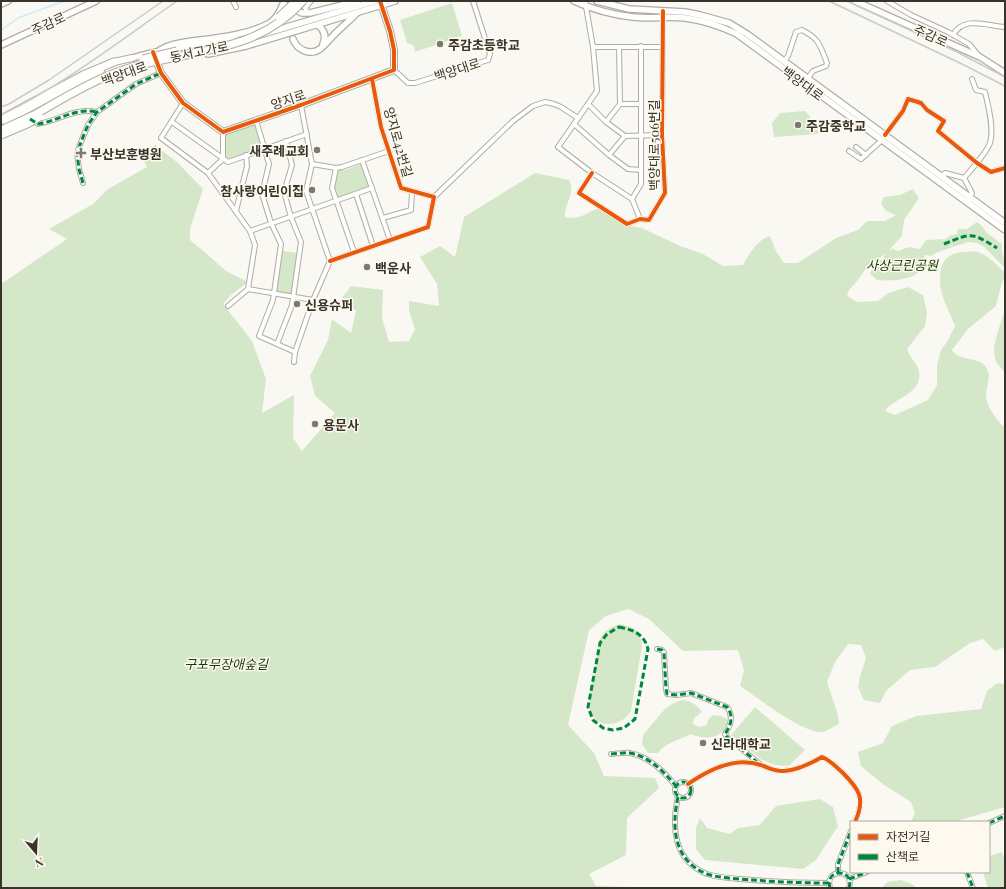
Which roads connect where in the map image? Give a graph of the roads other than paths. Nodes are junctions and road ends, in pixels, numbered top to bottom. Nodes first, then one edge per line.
1 (8, 1) edge
2 (96, 1) edge
3 (233, 1) edge
4 (296, 1) edge
5 (303, 1) edge
6 (311, 1) edge
7 (358, 1) edge
8 (364, 1) edge
9 (396, 1) edge
10 (472, 1) edge
11 (574, 1) edge
12 (597, 1) edge
13 (855, 1) edge
14 (886, 1) edge
15 (373, 2) edge
16 (283, 3) edge
17 (381, 3) edge
18 (1, 4) edge
19 (585, 4) edge
20 (236, 7) dead end
21 (360, 11) junction
22 (308, 13) junction
23 (663, 15) junction
24 (287, 22) dead end
25 (318, 25) junction
26 (1005, 27) edge
27 (953, 35) junction
28 (293, 39) dead end
29 (1, 45) edge
30 (641, 46) junction
31 (593, 47) junction
32 (619, 47) junction
33 (663, 47) junction
34 (321, 48) junction
35 (155, 52) junction
36 (980, 57) junction
37 (132, 58) junction
38 (784, 61) junction
39 (114, 62) joint
40 (157, 62) junction
41 (135, 67) junction
42 (394, 70) junction
43 (161, 73) junction
44 (1005, 73) edge
45 (116, 76) joint
46 (372, 78) junction
47 (808, 78) junction
48 (972, 79) dead end
49 (183, 103) junction
50 (588, 104) junction
51 (620, 104) junction
52 (640, 104) junction
53 (301, 105) junction
54 (97, 112) junction
55 (578, 118) junction
56 (30, 119) junction
57 (256, 120) junction
58 (1, 122) edge
59 (172, 122) junction
60 (606, 122) junction
61 (574, 124) junction
62 (1, 130) edge
63 (223, 132) junction
64 (307, 134) junction
65 (1, 135) edge
66 (624, 136) junction
67 (641, 136) junction
68 (662, 136) junction
69 (883, 138) junction
70 (286, 141) junction
71 (856, 147) dead end
72 (265, 148) junction
73 (389, 151) junction
74 (850, 151) dead end
75 (246, 155) junction
76 (609, 155) junction
77 (866, 155) junction
78 (223, 159) junction
79 (362, 160) junction
80 (977, 163) junction
81 (312, 164) junction
82 (336, 168) junction
83 (1005, 168) edge
84 (640, 170) junction
85 (208, 173) junction
86 (592, 173) junction
87 (942, 176) junction
88 (964, 178) junction
89 (83, 183) dead end
90 (372, 188) junction
91 (412, 192) junction
92 (356, 194) junction
93 (434, 197) junction
94 (970, 197) junction
95 (632, 199) junction
96 (336, 201) junction
97 (968, 204) junction
98 (312, 210) junction
99 (236, 211) junction
100 (291, 217) junction
101 (383, 218) junction
102 (640, 219) junction
103 (271, 223) junction
104 (1005, 223) edge
105 (1005, 230) edge
106 (250, 231) junction
107 (390, 240) junction
108 (373, 246) junction
109 (354, 252) junction
110 (330, 262) junction
111 (248, 289) junction
112 (273, 294) junction
113 (293, 297) junction
114 (313, 300) junction
115 (228, 306) dead end
116 (277, 344) junction
117 (295, 352) junction
118 (294, 362) dead end
119 (657, 649) dead end
120 (611, 754) dead end
121 (760, 764) junction
122 (688, 784) junction
123 (676, 786) junction
124 (678, 797) junction
125 (1005, 816) edge
126 (855, 821) edge
127 (990, 822) edge
128 (850, 834) edge
129 (838, 873) junction
130 (864, 873) edge
131 (967, 873) edge
132 (849, 879) junction
133 (830, 886) edge
134 (849, 888) edge
135 (973, 888) edge

1 - 18 main road
2 - 29 main road, 주감로
3 - 20 street
4 - 58 highway, 동서고가로, bridge
5 - 62 highway, 동서고가로, bridge
6 - 22 street
7 - 22 main road
8 - 15 main road
9 - 17 main road, 백양대로
10 - 42 street, 백양대로
11 - 19 main road, 백양대로
12 - 23 main road, 백양대로
13 - 36 main road, 주감로
14 - 27 street
15 - 35 main road, 백양대로
16 - 22 main road
16 - 24 main road
16 - 35 main road
17 - 21 main road, 백양대로
17 - 42 main road
19 - 23 main road, 백양대로
19 - 31 street
21 - 25 main road, 백양대로
21 - 34 main road
23 - 33 street, 백양대로506번길
23 - 38 main road, 백양대로
23 - 69 main road, 백양대로
25 - 34 main road
25 - 40 main road, 백양대로
26 - 27 street
27 - 36 street
28 - 34 main road
30 - 32 street
30 - 33 street
30 - 52 street
31 - 32 street
31 - 50 street
32 - 51 street
33 - 68 street, 백양대로506번길
35 - 37 main road, 백양대로
35 - 40 main road
36 - 44 main road, 주감로
37 - 39 main road
37 - 58 main road, 백양대로
38 - 47 main road, 백양대로
38 - 47 street
39 - 58 highway
40 - 41 main road, 백양대로
40 - 43 main road
41 - 45 main road
41 - 56 main road, 백양대로
42 - 46 main road, 양지로
43 - 49 main road
43 - 54 street
45 - 65 highway, bridge
46 - 53 main road, 양지로
46 - 73 street, 양지로42번길
47 - 69 main road, 백양대로
48 - 80 street
49 - 59 street
49 - 63 main road
50 - 55 street
50 - 60 street
51 - 52 street
51 - 60 street
52 - 67 street
53 - 57 main road, 양지로
53 - 64 street
54 - 56 street
54 - 89 street
55 - 61 street
55 - 93 street
56 - 65 main road, 백양대로
57 - 63 main road, 양지로
57 - 72 street
59 - 78 street
59 - 85 street
60 - 66 street
61 - 76 street
61 - 86 street
63 - 78 street
64 - 70 street
64 - 81 street
66 - 67 street
66 - 76 street
67 - 68 street
67 - 84 street
68 - 102 street, 백양대로506번길
69 - 77 street
69 - 80 street
69 - 87 main road, 백양대로
69 - 97 main road, 백양대로
70 - 72 street
70 - 100 street
71 - 77 street
72 - 75 street
72 - 103 street
73 - 79 street, 양지로42번길
73 - 91 street, 양지로42번길
74 - 77 street
75 - 78 street
75 - 99 street
76 - 84 street
78 - 85 street
79 - 82 street, 양지로42번길
79 - 90 street
80 - 83 street
80 - 88 street
81 - 82 street, 양지로42번길
81 - 98 street
82 - 96 street
84 - 95 street
85 - 99 street
86 - 95 street
86 - 102 street, 백양대로506번길
87 - 88 street
87 - 94 main road, 백양대로
88 - 94 street
90 - 92 street
90 - 101 street
91 - 93 street, 양지로42번길
91 - 101 street, 양지로42번길
92 - 96 street
92 - 108 street
93 - 107 street
94 - 97 street
94 - 104 main road, 백양대로
95 - 102 street
96 - 98 street
96 - 109 street
97 - 105 main road, 백양대로
98 - 100 street
98 - 110 street
99 - 106 street
100 - 103 street
100 - 113 street
101 - 107 street
103 - 106 street
103 - 112 street
106 - 111 street
107 - 108 street
108 - 109 street
109 - 110 street
110 - 114 street
111 - 112 street
111 - 115 street
112 - 113 street
112 - 116 street
113 - 114 street
113 - 116 street
114 - 117 street
116 - 117 street
117 - 118 street
119 - 121 street
120 - 123 street
121 - 122 street
121 - 126 street
122 - 123 street
122 - 124 street
123 - 124 street
124 - 133 street
125 - 127 street
128 - 129 street
129 - 132 street
129 - 133 street
130 - 132 street
131 - 135 street
132 - 134 street

